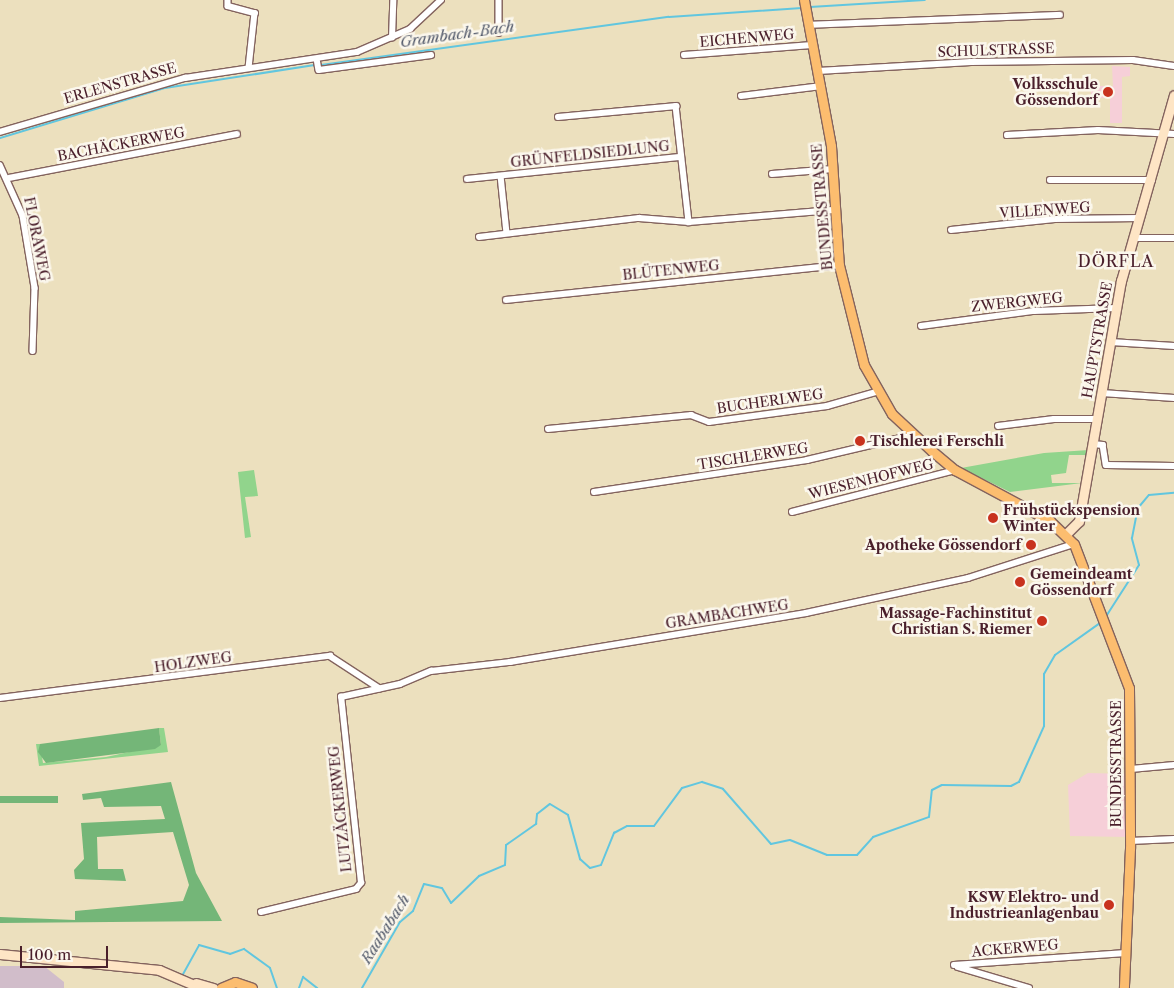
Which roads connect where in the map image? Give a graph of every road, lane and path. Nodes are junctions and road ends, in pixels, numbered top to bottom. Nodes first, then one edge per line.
1 (228, 0) edge
2 (393, 0) edge
3 (441, 0) edge
4 (499, 0) edge
5 (804, 1) edge
6 (1060, 15) dead end
7 (808, 24) junction
8 (499, 33) dead end
9 (392, 38) junction
10 (812, 45) junction
11 (431, 55) dead end
12 (684, 55) dead end
13 (316, 62) junction
14 (1174, 66) edge
15 (249, 68) junction
16 (818, 71) junction
17 (821, 86) junction
18 (1174, 95) edge
19 (741, 96) dead end
20 (558, 117) dead end
21 (0, 132) edge
22 (237, 134) dead end
23 (1163, 134) junction
24 (1174, 134) edge
25 (1007, 135) dead end
26 (681, 157) junction
27 (0, 165) edge
28 (833, 169) junction
29 (772, 174) dead end
30 (501, 176) junction
31 (9, 178) junction
32 (468, 179) dead end
33 (1050, 180) dead end
34 (1152, 180) junction
35 (833, 210) junction
36 (1140, 218) junction
37 (689, 222) junction
38 (951, 230) dead end
39 (507, 233) junction
40 (479, 237) dead end
41 (1135, 238) junction
42 (1174, 238) edge
43 (839, 265) junction
44 (506, 300) dead end
45 (1116, 308) junction
46 (921, 326) dead end
47 (1111, 342) junction
48 (1174, 346) edge
49 (33, 351) dead end
50 (876, 392) junction
51 (1102, 393) junction
52 (1174, 398) edge
53 (1098, 419) junction
54 (998, 426) dead end
55 (548, 429) dead end
56 (914, 434) junction
57 (1093, 444) junction
58 (1174, 466) edge
59 (955, 470) junction
60 (594, 492) dead end
61 (792, 512) dead end
62 (1066, 534) junction
63 (1074, 544) junction
64 (379, 688) junction
65 (0, 698) edge
66 (1174, 765) edge
67 (1131, 769) junction
68 (1174, 839) edge
69 (1130, 841) junction
70 (261, 912) dead end
71 (1126, 953) junction
72 (0, 954) edge
73 (197, 985) edge
74 (213, 988) edge
75 (222, 988) edge
76 (252, 988) edge
77 (1029, 988) edge
78 (1124, 988) edge

1 - 15 street
2 - 9 street
3 - 9 street, ERLENSTRASSE
4 - 8 street
5 - 7 main road, BUNDESSTRASSE
6 - 7 street
7 - 10 main road, BUNDESSTRASSE
9 - 13 street, ERLENSTRASSE
10 - 12 street, EICHENWEG
10 - 16 main road, BUNDESSTRASSE
11 - 13 street, ERLENSTRASSE
13 - 15 street, ERLENSTRASSE
14 - 16 street, SCHULSTRASSE
15 - 21 street, ERLENSTRASSE
16 - 17 main road, BUNDESSTRASSE
17 - 19 street
17 - 28 main road, BUNDESSTRASSE
18 - 23 main road, HAUPTSTRASSE
20 - 26 street, GRÜNFELDSIEDLUNG
22 - 31 street, BACHÄCKERWEG
23 - 24 street
23 - 25 street
23 - 34 main road, HAUPTSTRASSE
26 - 30 street, GRÜNFELDSIEDLUNG
26 - 37 street, GRÜNFELDSIEDLUNG
27 - 31 street, FLORAWEG
28 - 29 street
28 - 35 main road, BUNDESSTRASSE
30 - 32 street, GRÜNFELDSIEDLUNG
30 - 39 street, GRÜNFELDSIEDLUNG
31 - 49 street, FLORAWEG
33 - 34 street
34 - 36 main road, HAUPTSTRASSE
35 - 37 street
35 - 43 main road, BUNDESSTRASSE
36 - 38 street, VILLENWEG
36 - 41 main road, HAUPTSTRASSE
37 - 39 street
39 - 40 street
41 - 42 street
41 - 45 main road, HAUPTSTRASSE
43 - 44 street, BLÜTENWEG
43 - 50 main road, BUNDESSTRASSE
45 - 46 street, ZWERGWEG
45 - 47 main road, HAUPTSTRASSE
47 - 48 street
47 - 51 main road, HAUPTSTRASSE
50 - 55 street, BUCHERLWEG
50 - 56 main road, BUNDESSTRASSE
51 - 52 street
51 - 53 main road, HAUPTSTRASSE
53 - 54 street, HAUPTSTRASSE
53 - 57 main road, HAUPTSTRASSE
56 - 59 main road, BUNDESSTRASSE
56 - 60 street, TISCHLERWEG
57 - 58 street
57 - 62 main road, HAUPTSTRASSE
59 - 61 street, WIESENHOFWEG
59 - 62 main road, BUNDESSTRASSE
62 - 63 main road, BUNDESSTRASSE
63 - 64 street, GRAMBACHWEG
63 - 67 main road, BUNDESSTRASSE
64 - 65 street, HOLZWEG
64 - 70 street, LUTZÄCKERWEG
66 - 67 street
67 - 69 main road, BUNDESSTRASSE
68 - 69 street
69 - 71 main road, BUNDESSTRASSE
71 - 77 street, ACKERWEG
71 - 78 main road, BUNDESSTRASSE
72 - 73 main road
73 - 74 main road
75 - 76 main road

